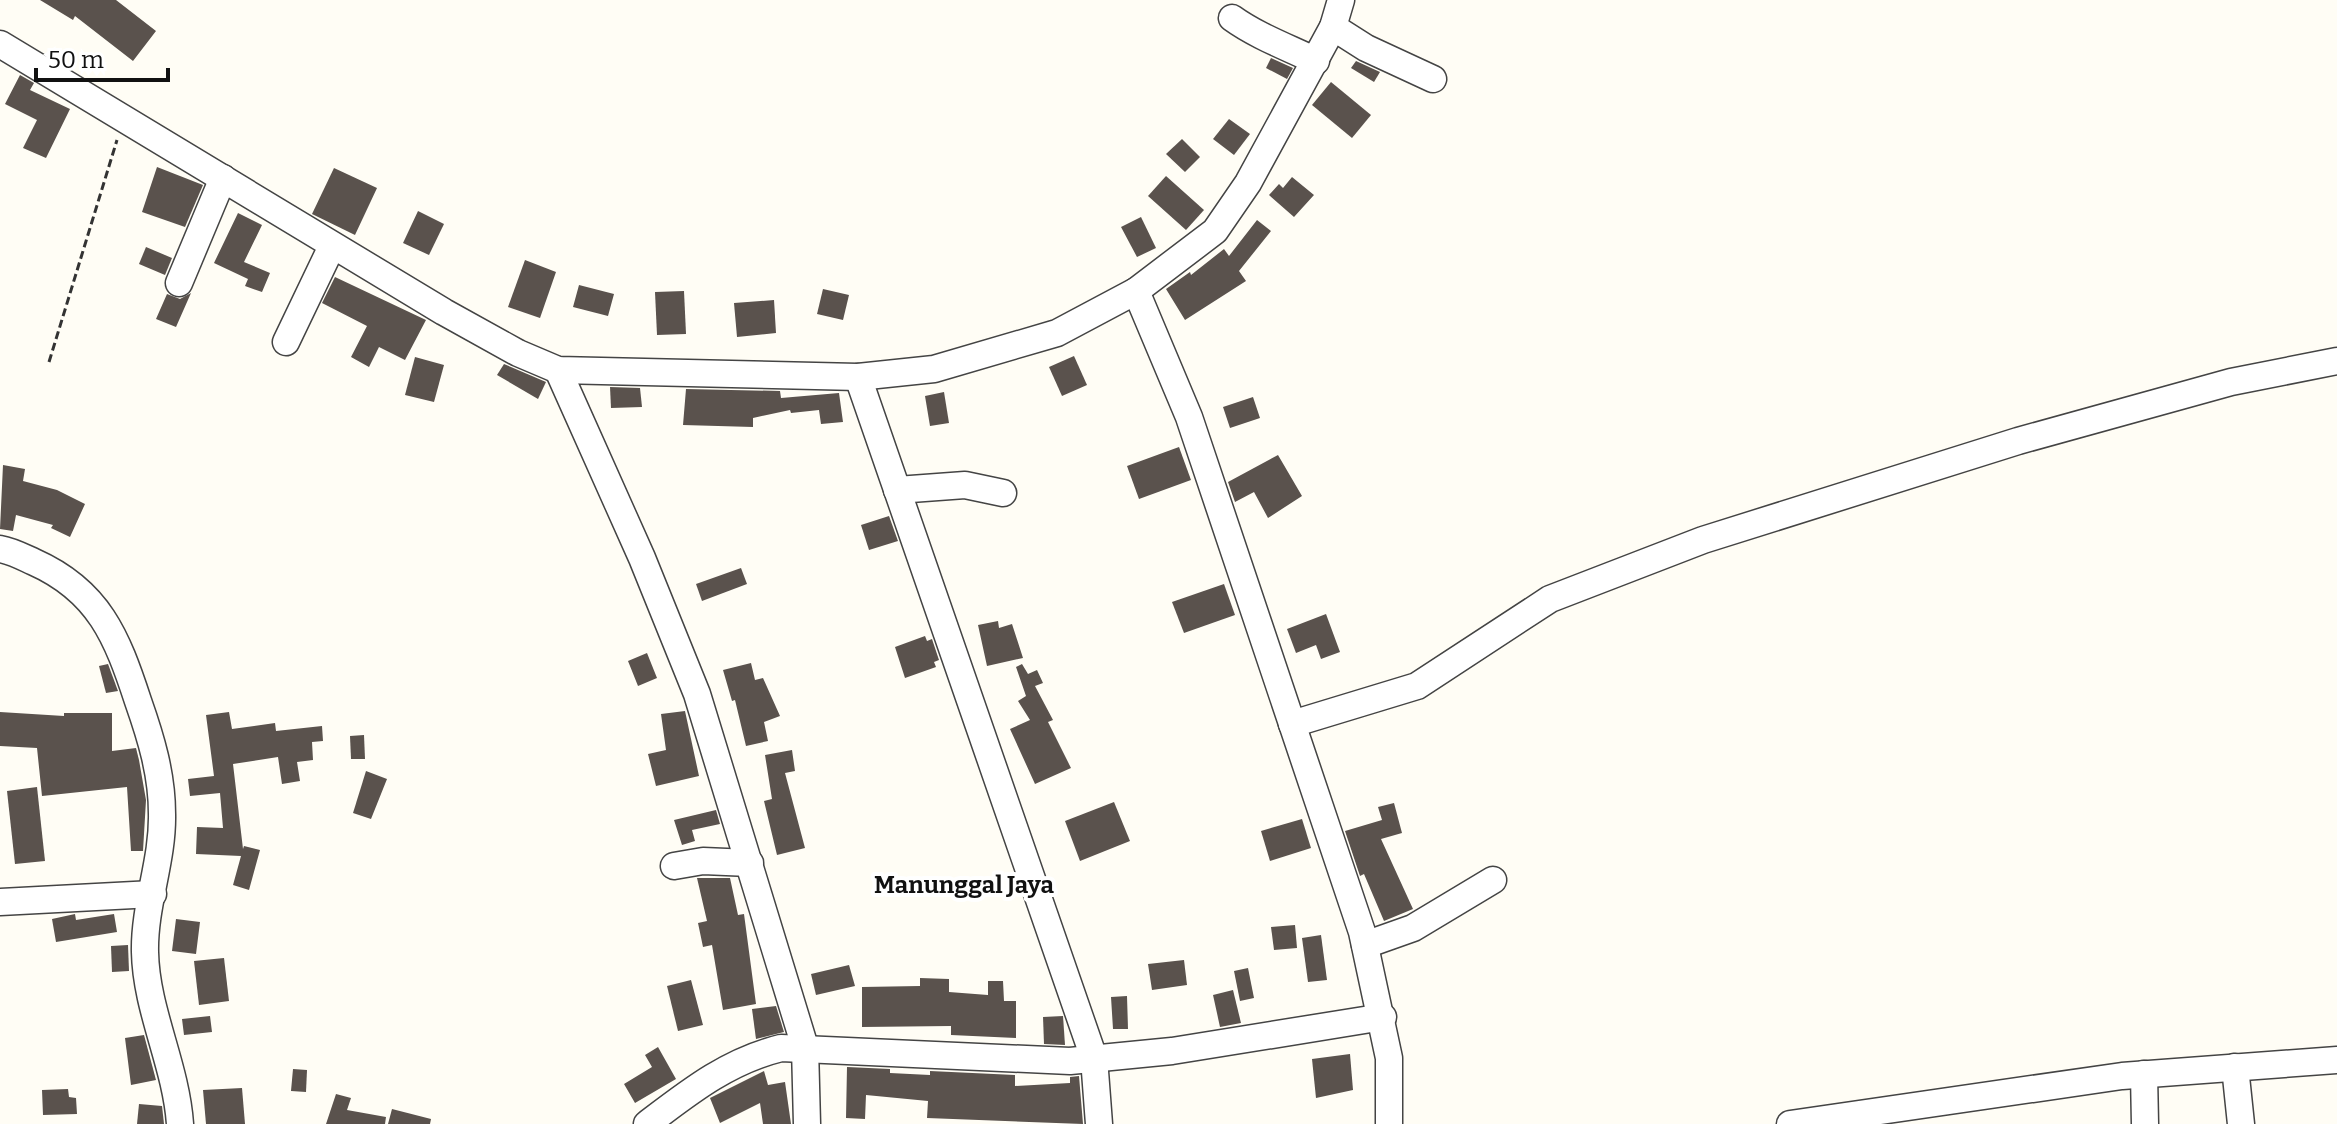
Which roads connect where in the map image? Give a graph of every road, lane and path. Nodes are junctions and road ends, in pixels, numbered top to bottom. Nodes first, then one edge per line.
1 (1341, 0) edge
2 (1232, 18) dead end
3 (1333, 27) junction
4 (0, 44) edge
5 (1316, 61) junction
6 (1433, 79) dead end
7 (124, 117) junction
8 (223, 178) junction
9 (332, 246) junction
10 (179, 283) dead end
11 (1136, 291) junction
12 (286, 342) dead end
13 (2337, 361) edge
14 (49, 362) dead end
15 (558, 370) junction
16 (858, 377) junction
17 (897, 490) junction
18 (1003, 493) dead end
19 (0, 549) edge
20 (1292, 724) junction
21 (750, 863) junction
22 (674, 866) dead end
23 (1493, 880) dead end
24 (153, 894) junction
25 (0, 902) edge
26 (1365, 945) junction
27 (1383, 1017) junction
28 (805, 1047) junction
29 (1094, 1058) junction
30 (2337, 1060) edge
31 (2235, 1067) junction
32 (2144, 1074) junction
33 (180, 1124) edge
34 (647, 1124) edge
35 (807, 1124) edge
36 (1099, 1124) edge
37 (1389, 1124) edge
38 (1790, 1124) edge
39 (2145, 1124) edge
40 (2241, 1124) edge

1 - 3 street
2 - 5 street
3 - 5 street
3 - 6 street
4 - 7 street
5 - 11 street
7 - 8 street
7 - 14 path
8 - 9 street
8 - 10 street
9 - 12 street
9 - 15 street
11 - 16 street
11 - 20 street
13 - 20 street
15 - 16 street
15 - 21 street
16 - 17 street
17 - 18 street
17 - 29 street
19 - 24 street
20 - 26 street
21 - 22 street
21 - 28 street
23 - 26 street
24 - 25 street
24 - 33 street
26 - 27 street
27 - 29 street
27 - 37 street
28 - 29 street
28 - 34 street
28 - 35 street
29 - 36 street
30 - 31 street
31 - 32 street
31 - 40 street
32 - 38 street
32 - 39 street

